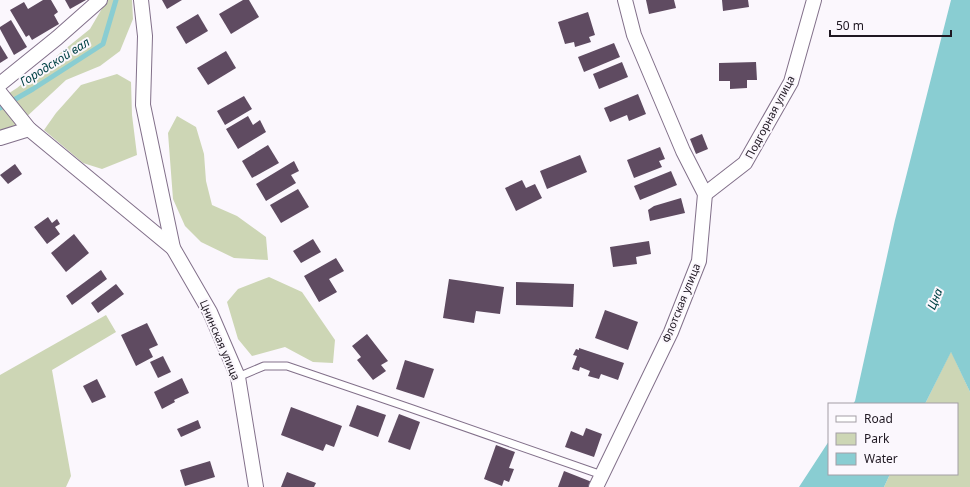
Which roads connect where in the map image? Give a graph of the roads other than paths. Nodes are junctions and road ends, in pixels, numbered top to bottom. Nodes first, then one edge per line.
1 (100, 0) edge
2 (141, 0) edge
3 (625, 0) edge
4 (814, 0) edge
5 (1, 91) edge
6 (29, 129) junction
7 (0, 138) edge
8 (705, 194) junction
9 (174, 248) junction
10 (238, 377) junction
11 (599, 481) edge
12 (256, 487) edge

1 - 5 street
2 - 9 street, Цнинская улица
3 - 8 street
4 - 8 street, Подгорная улица
5 - 6 street, Цнинская улица
6 - 7 street
6 - 9 street, Цнинская улица
8 - 11 street, Флотская улица
9 - 10 street, Цнинская улица
10 - 11 lane
10 - 12 street, Цнинская улица

